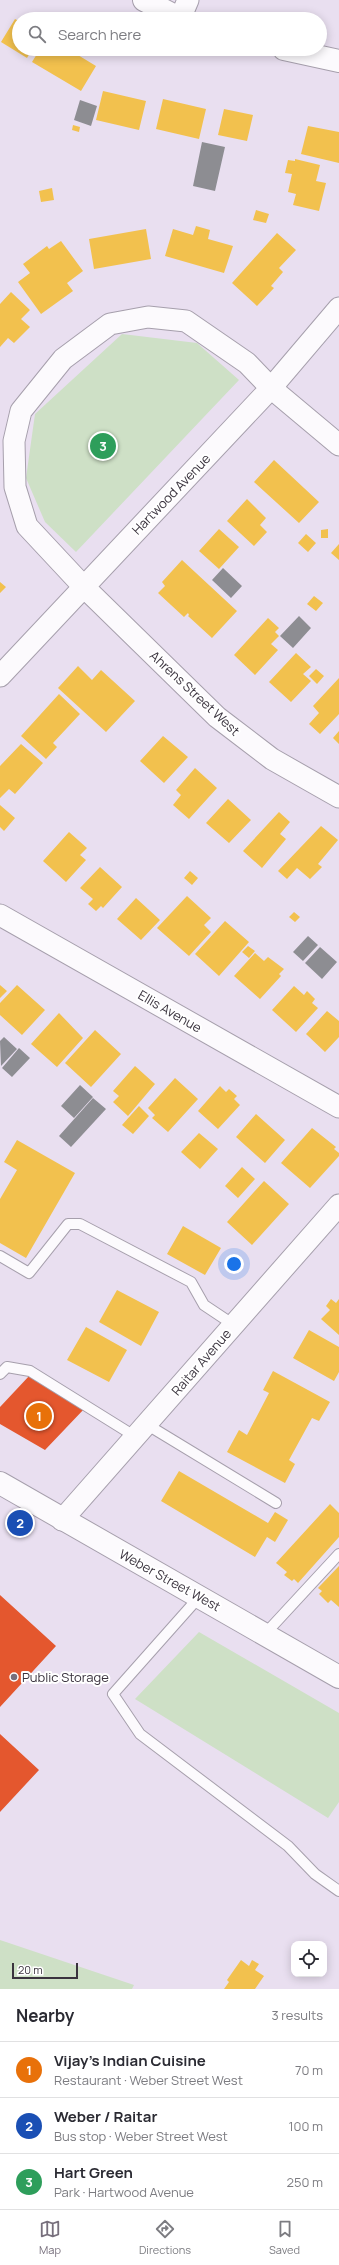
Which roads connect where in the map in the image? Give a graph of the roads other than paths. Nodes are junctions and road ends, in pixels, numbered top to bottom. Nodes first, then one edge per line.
1 (144, 0) edge
2 (188, 0) edge
3 (167, 12) edge
4 (183, 12) edge
5 (316, 56) edge
6 (339, 61) edge
7 (339, 308) edge
8 (271, 388) junction
9 (339, 445) edge
10 (83, 586) junction
11 (0, 676) edge
12 (339, 797) edge
13 (0, 915) edge
14 (339, 1107) edge
15 (339, 1205) edge
16 (0, 1256) edge
17 (234, 1325) junction
18 (0, 1374) edge
19 (141, 1430) junction
20 (0, 1484) edge
21 (276, 1503) dead end
22 (62, 1520) junction
23 (339, 1554) edge
24 (200, 1596) junction
25 (265, 1634) junction
26 (339, 1677) edge
27 (339, 1890) edge

1 - 3 main road
2 - 4 street
5 - 6 main road
7 - 8 street, Hartwood Avenue
8 - 9 street, Ahrens Street West
8 - 10 street, Hartwood Avenue
8 - 10 street, Ahrens Street West
10 - 11 street, Hartwood Avenue
10 - 12 street, Ahrens Street West
13 - 14 street, Ellis Avenue
15 - 17 street, Raitar Avenue
16 - 17 lane
17 - 19 street, Raitar Avenue
18 - 19 lane
19 - 21 lane
19 - 22 street, Raitar Avenue
20 - 22 main road, Weber Street West
22 - 24 main road, Weber Street West
23 - 25 lane
24 - 25 main road, Weber Street West
24 - 27 lane
25 - 26 main road, Weber Street West

